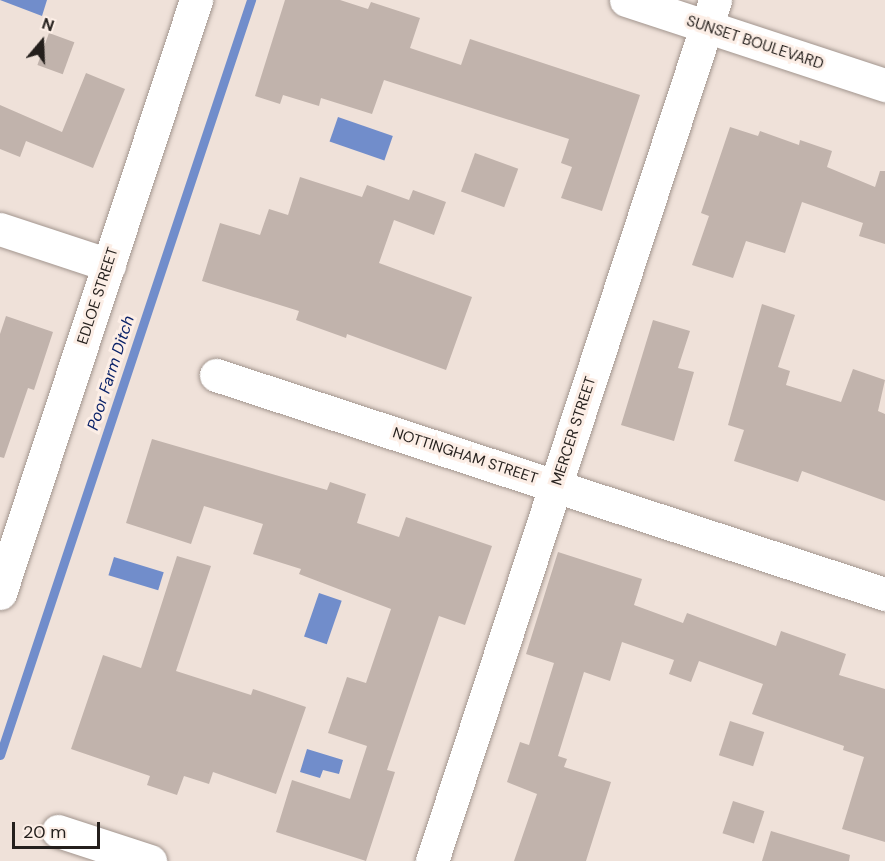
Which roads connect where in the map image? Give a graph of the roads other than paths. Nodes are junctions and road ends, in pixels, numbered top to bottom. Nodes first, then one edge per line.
1 (196, 0) edge
2 (626, 0) edge
3 (710, 13) edge
4 (885, 86) edge
5 (0, 229) edge
6 (109, 265) junction
7 (216, 375) dead end
8 (555, 486) junction
9 (0, 593) edge
10 (885, 594) edge
11 (58, 831) dead end
12 (150, 861) edge
13 (432, 861) edge

1 - 6 street, EDLOE STREET
2 - 3 street, SUNSET BOULEVARD
3 - 4 street, SUNSET BOULEVARD
3 - 8 street, MERCER STREET
5 - 6 street
6 - 9 street, EDLOE STREET
7 - 8 street, NOTTINGHAM STREET
8 - 10 street, NOTTINGHAM STREET
8 - 13 street, MERCER STREET
11 - 12 street

